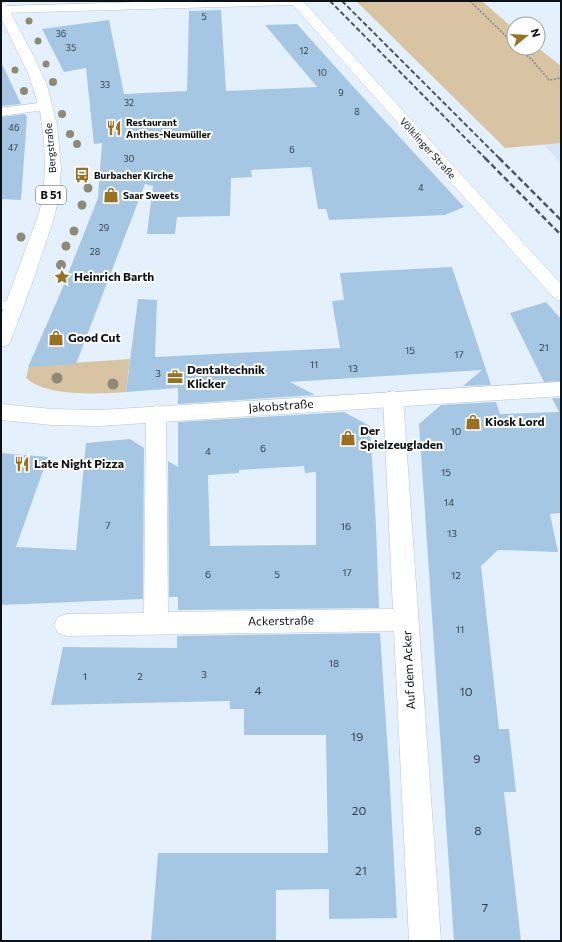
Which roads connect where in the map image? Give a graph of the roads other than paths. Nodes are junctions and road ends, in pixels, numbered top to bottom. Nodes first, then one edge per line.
1 (296, 1) edge
2 (2, 8) edge
3 (46, 106) junction
4 (1, 112) edge
5 (561, 295) edge
6 (7, 306) edge
7 (1, 340) edge
8 (561, 389) edge
9 (393, 398) junction
10 (1, 412) edge
11 (156, 414) junction
12 (406, 620) junction
13 (156, 623) junction
14 (67, 625) dead end
15 (425, 941) edge

1 - 2 street
1 - 5 street, Völklinger Straße
2 - 3 street, Bergstraße / B 51
3 - 4 street
3 - 6 street, Bergstraße / B 51
6 - 7 street, Bergstraße / B 51
8 - 9 street, Jakobstraße
9 - 11 street, Jakobstraße
9 - 12 street, Auf dem Acker
10 - 11 street, Jakobstraße
11 - 13 street
12 - 13 street, Ackerstraße
12 - 15 street, Auf dem Acker
13 - 14 street, Ackerstraße

